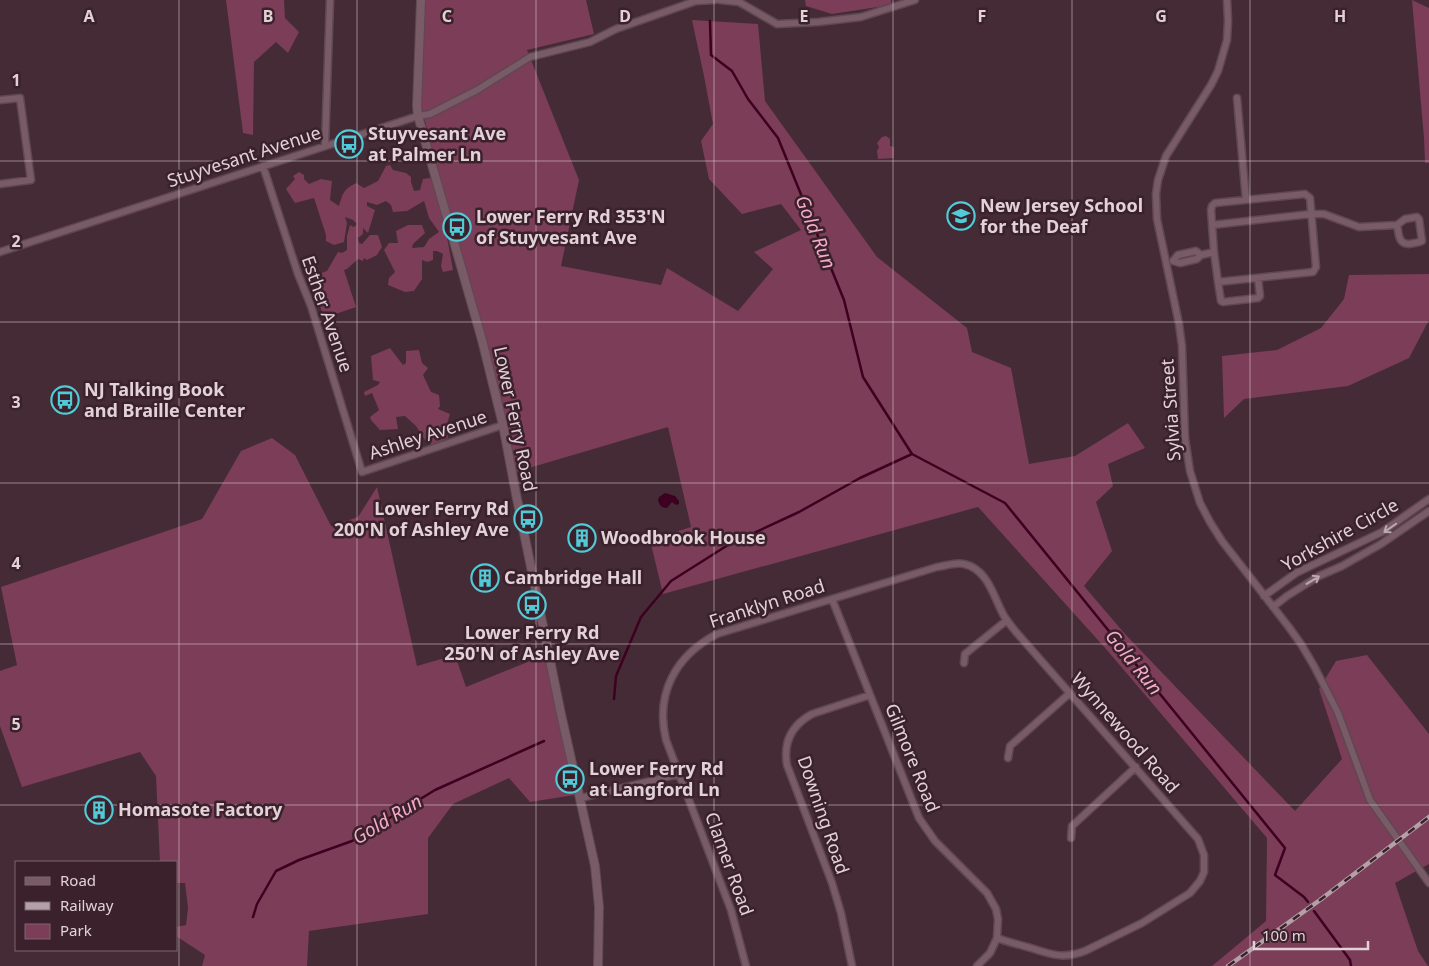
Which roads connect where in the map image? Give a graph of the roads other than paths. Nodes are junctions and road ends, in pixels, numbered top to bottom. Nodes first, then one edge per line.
1 (330, 0) edge
2 (422, 0) edge
3 (716, 0) edge
4 (720, 0) edge
5 (915, 0) edge
6 (1227, 0) edge
7 (1237, 98) dead end
8 (0, 100) edge
9 (418, 116) junction
10 (325, 146) junction
11 (263, 166) junction
12 (0, 184) edge
13 (1246, 200) junction
14 (1311, 214) junction
15 (1212, 225) junction
16 (1398, 225) junction
17 (0, 252) edge
18 (1214, 252) junction
19 (1170, 262) junction
20 (1258, 278) junction
21 (1218, 282) junction
22 (503, 425) junction
23 (362, 472) joint
24 (1429, 499) edge
25 (1429, 511) edge
26 (955, 564) joint
27 (1264, 596) junction
28 (832, 599) junction
29 (1273, 607) junction
30 (1007, 620) junction
31 (964, 663) dead end
32 (1070, 693) junction
33 (870, 695) junction
34 (1008, 758) dead end
35 (1136, 768) junction
36 (679, 774) junction
37 (581, 798) junction
38 (1071, 838) dead end
39 (1429, 883) edge
40 (997, 938) junction
41 (598, 966) edge
42 (746, 966) edge
43 (852, 966) edge
44 (977, 966) edge

1 - 10 street
2 - 9 street, Lower Ferry Road
3 - 9 street, Stuyvesant Avenue
4 - 5 street
6 - 19 street, Sylvia Street
7 - 13 street
8 - 12 street
9 - 10 street, Stuyvesant Avenue
9 - 22 street, Lower Ferry Road
10 - 11 street, Stuyvesant Avenue
11 - 17 street, Stuyvesant Avenue
11 - 23 street, Esther Avenue
13 - 14 street
13 - 15 street
14 - 15 street
14 - 16 street
14 - 20 street
15 - 18 street
16 - 16 street
18 - 19 street
18 - 21 street
19 - 27 street, Sylvia Street
20 - 21 street
20 - 21 street
22 - 23 street, Ashley Avenue
22 - 37 street, Lower Ferry Road
24 -> 27 street, Yorkshire Circle
29 -> 25 street, Yorkshire Circle
26 - 28 street, Franklyn Road
26 - 30 street, Wynnewood Road
27 - 29 street, Sylvia Street
28 - 33 street, Gilmore Road
28 - 36 street, Franklyn Road
29 - 39 street, Sylvia Street
30 - 31 street
30 - 32 street, Wynnewood Road
32 - 34 street
32 - 35 street, Wynnewood Road
33 - 40 street, Gilmore Road
33 - 43 street, Downing Road
35 - 38 street
35 - 40 street, Wynnewood Road
36 - 37 street
36 - 42 street, Clamer Road
37 - 41 street, Lower Ferry Road
40 - 44 street

